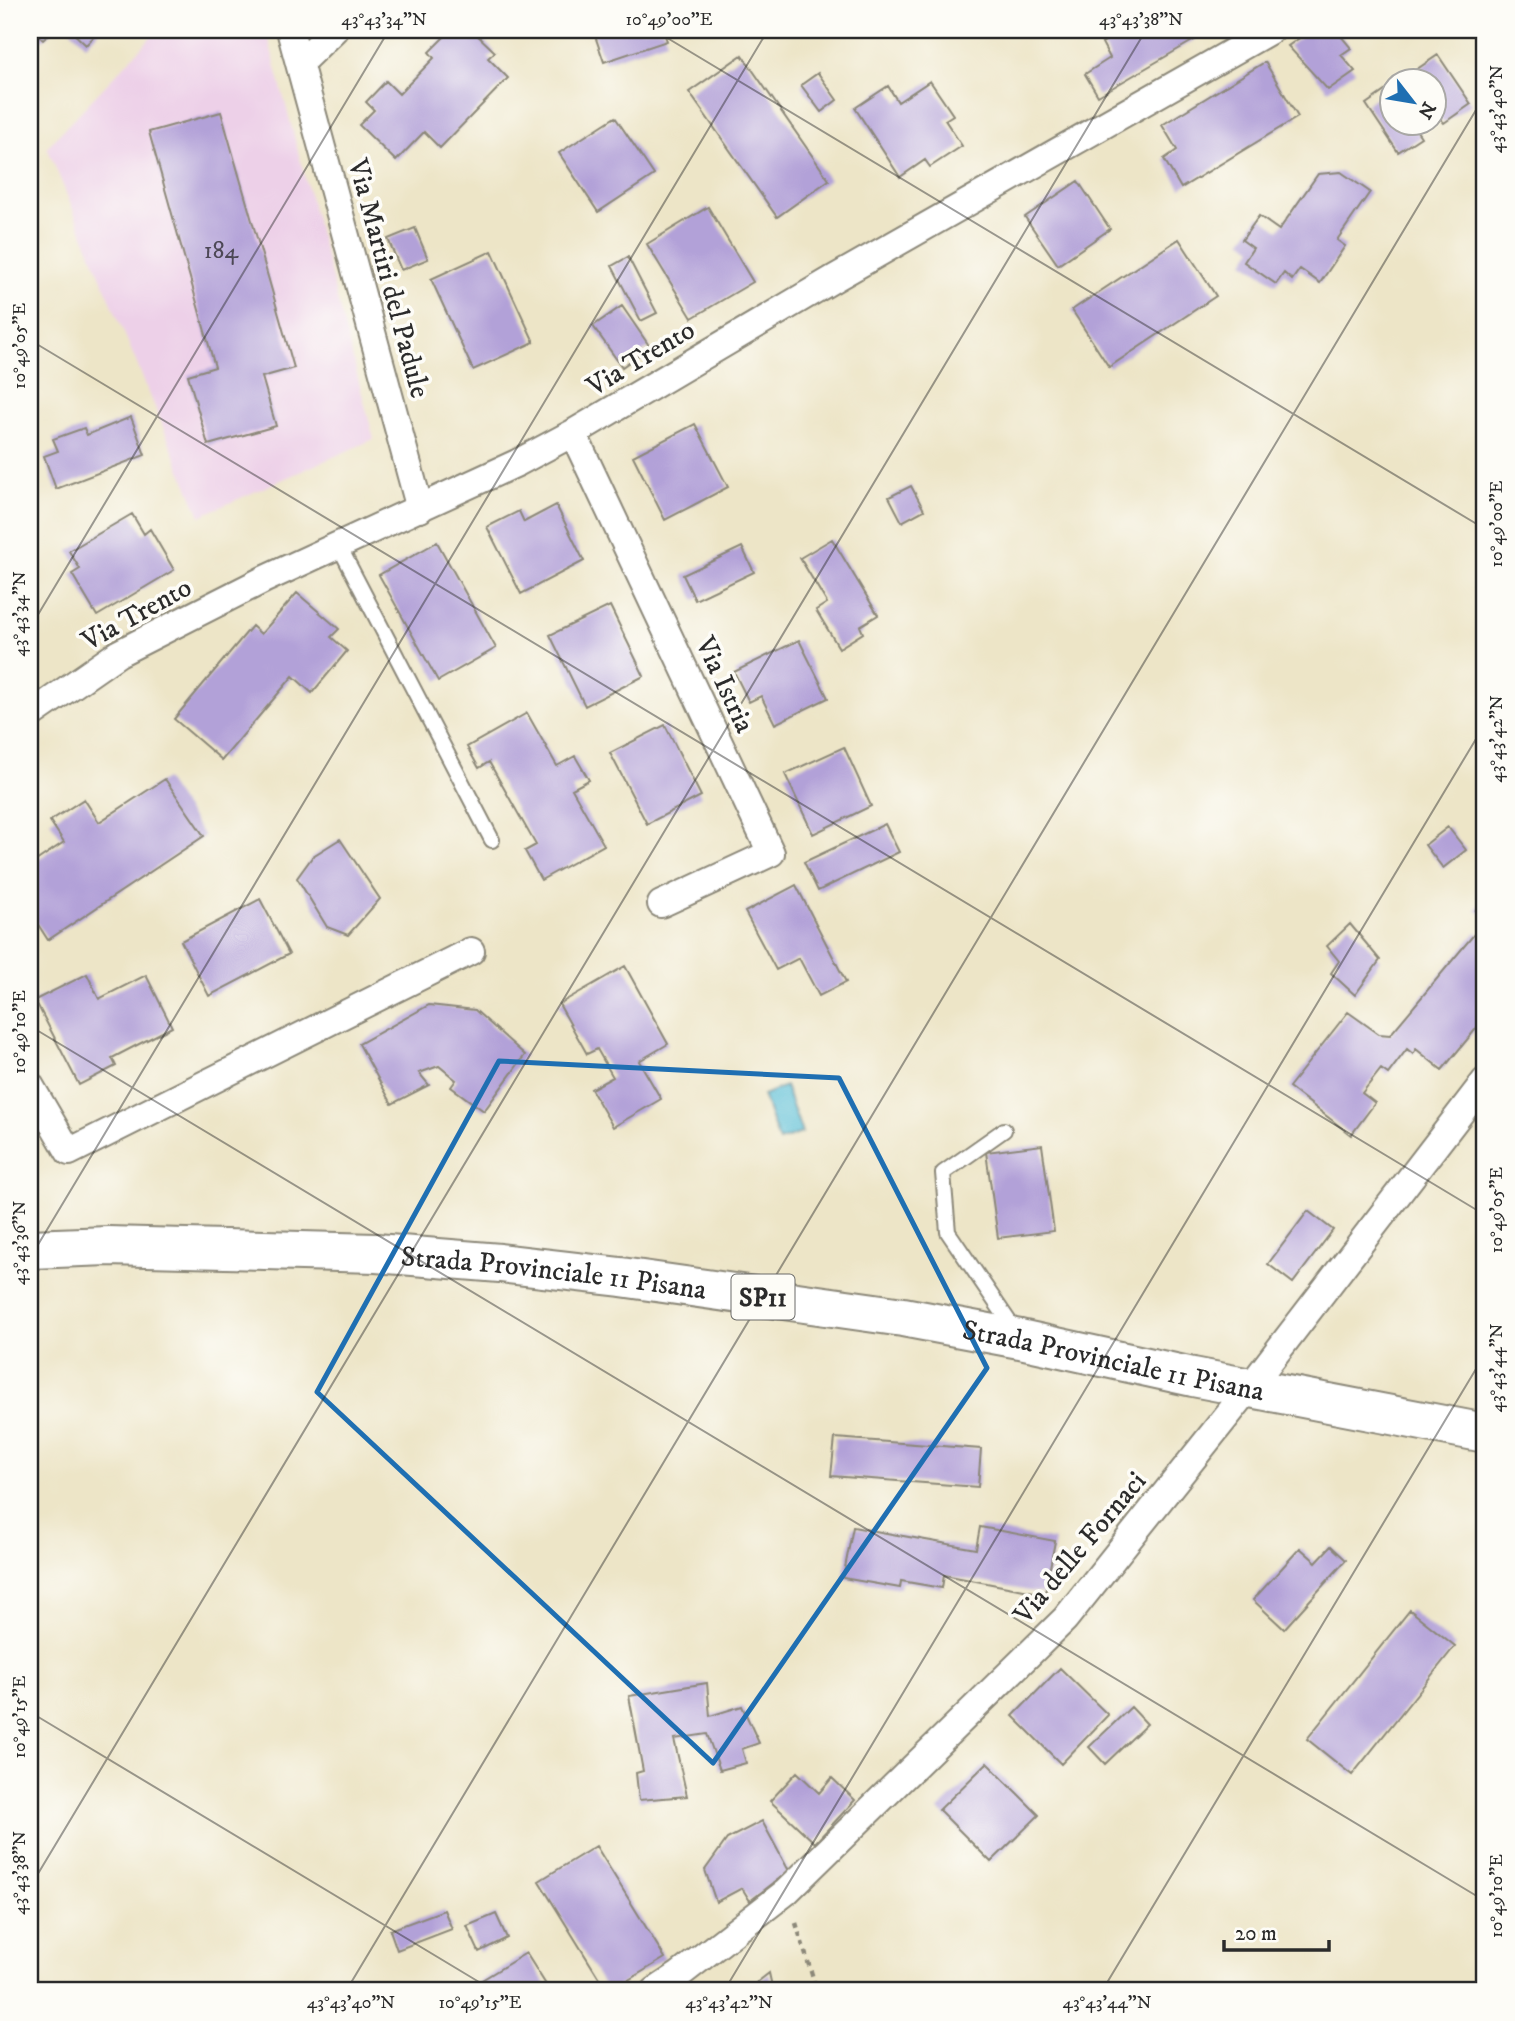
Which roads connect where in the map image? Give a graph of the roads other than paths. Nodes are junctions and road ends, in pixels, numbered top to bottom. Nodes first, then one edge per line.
1 (290, 30) edge
2 (334, 30) edge
3 (1271, 30) edge
4 (300, 63) junction
5 (573, 433) junction
6 (421, 509) junction
7 (339, 546) junction
8 (30, 715) edge
9 (492, 840) dead end
10 (661, 904) dead end
11 (471, 951) dead end
12 (1485, 1081) edge
13 (30, 1085) edge
14 (1004, 1130) dead end
15 (30, 1249) edge
16 (1020, 1339) junction
17 (1250, 1387) junction
18 (1485, 1433) edge
19 (655, 1991) edge

1 - 4 street, Via Martiri del Padule
2 - 4 street
3 - 5 street, Via Trento
4 - 6 street, Via Martiri del Padule
5 - 6 street, Via Trento
5 - 10 street, Via Istria
6 - 7 street, Via Trento
7 - 8 street, Via Trento
7 - 9 lane
11 - 13 street
12 - 17 street, Via delle Fornaci
14 - 16 lane
15 - 16 main road, Strada Provinciale 11 Pisana / SP11
16 - 17 main road, Strada Provinciale 11 Pisana / SP11
17 - 18 main road, Strada Provinciale 11 Pisana / SP11
17 - 19 street, Via delle Fornaci

